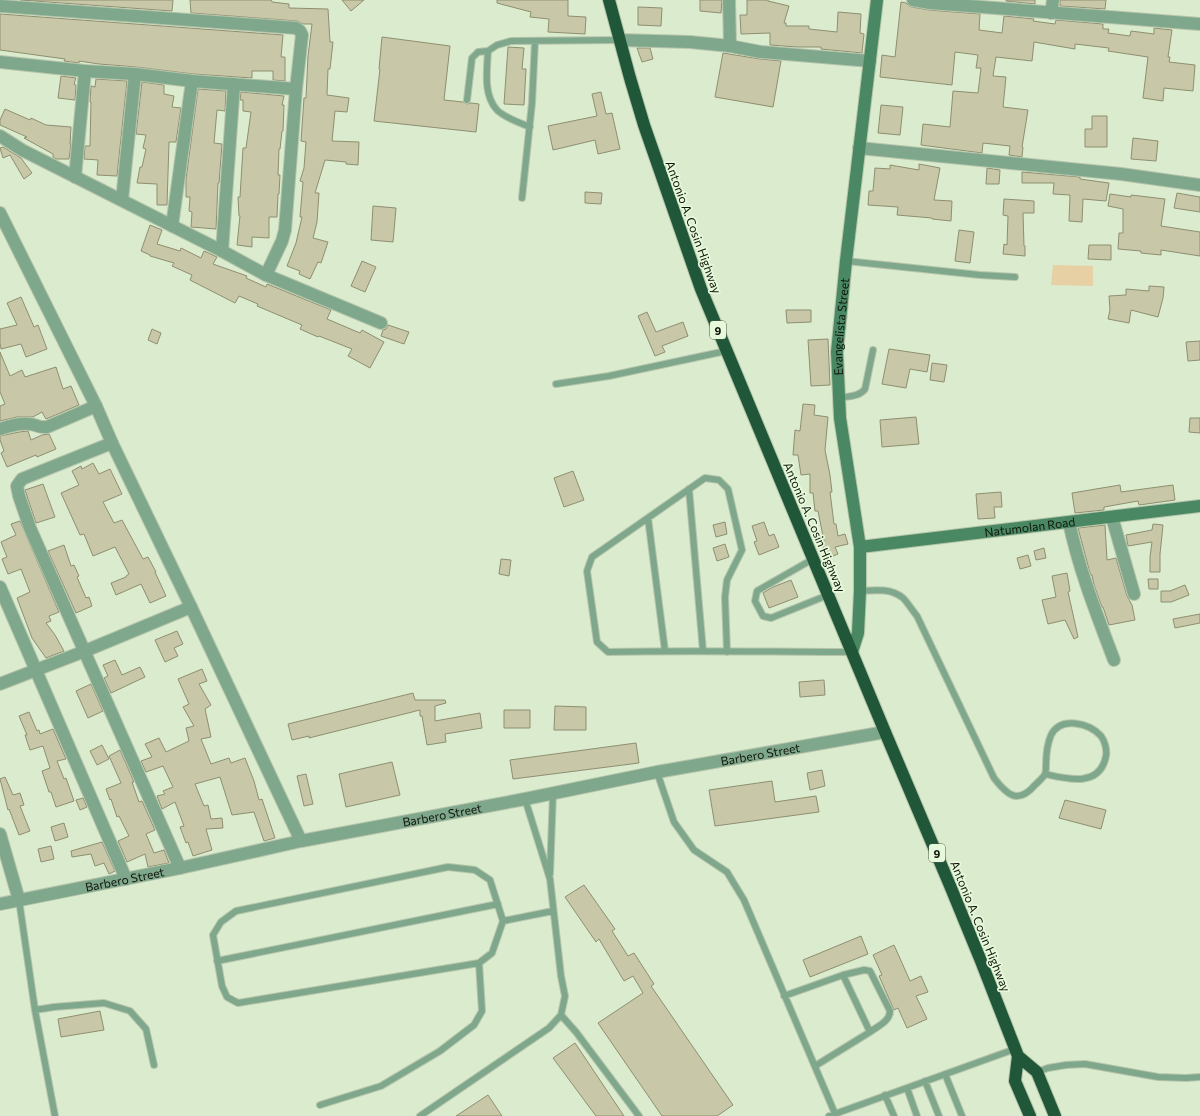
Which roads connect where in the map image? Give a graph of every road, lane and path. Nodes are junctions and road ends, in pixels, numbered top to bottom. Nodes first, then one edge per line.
1 (609, 0) edge
2 (729, 0) edge
3 (877, 0) edge
4 (913, 0) edge
5 (1053, 0) edge
6 (0, 6) edge
7 (1051, 13) junction
8 (1200, 24) edge
9 (619, 40) junction
10 (535, 41) junction
11 (730, 46) junction
12 (488, 51) junction
13 (870, 61) junction
14 (0, 62) edge
15 (85, 70) junction
16 (135, 74) junction
17 (192, 81) junction
18 (234, 84) junction
19 (296, 89) junction
20 (467, 100) dead end
21 (530, 127) junction
22 (0, 136) edge
23 (859, 148) junction
24 (75, 177) junction
25 (1200, 185) edge
26 (522, 198) dead end
27 (122, 200) junction
28 (0, 213) edge
29 (172, 226) junction
30 (222, 251) junction
31 (846, 261) junction
32 (266, 274) junction
33 (1015, 277) dead end
34 (381, 323) dead end
35 (726, 350) junction
36 (873, 350) dead end
37 (556, 384) dead end
38 (839, 398) junction
39 (96, 406) junction
40 (0, 429) edge
41 (112, 443) junction
42 (689, 489) junction
43 (1200, 506) edge
44 (1112, 517) junction
45 (648, 518) junction
46 (1069, 522) junction
47 (860, 548) junction
48 (813, 559) junction
49 (0, 587) edge
50 (860, 591) junction
51 (1134, 594) dead end
52 (828, 595) junction
53 (191, 607) junction
54 (665, 650) junction
55 (85, 651) junction
56 (703, 651) junction
57 (727, 652) junction
58 (852, 652) junction
59 (1114, 660) dead end
60 (36, 670) junction
61 (0, 684) edge
62 (885, 732) junction
63 (657, 772) junction
64 (1045, 774) junction
65 (553, 793) junction
66 (525, 799) junction
67 (0, 834) edge
68 (301, 841) junction
69 (180, 868) junction
70 (126, 879) junction
71 (550, 879) junction
72 (19, 900) junction
73 (0, 904) edge
74 (498, 904) junction
75 (553, 911) junction
76 (503, 921) junction
77 (217, 961) junction
78 (479, 963) junction
79 (843, 975) junction
80 (784, 996) junction
81 (35, 1010) junction
82 (561, 1015) junction
83 (870, 1032) junction
84 (1016, 1053) junction
85 (154, 1065) dead end
86 (815, 1066) junction
87 (1037, 1072) junction
88 (944, 1074) junction
89 (1200, 1077) edge
90 (925, 1081) junction
91 (906, 1088) junction
92 (885, 1095) junction
93 (320, 1105) dead end
94 (833, 1115) edge
95 (56, 1116) edge
96 (420, 1116) edge
97 (639, 1116) edge
98 (894, 1116) edge
99 (917, 1116) edge
100 (939, 1116) edge
101 (962, 1116) edge
102 (1030, 1116) edge
103 (1055, 1116) edge

1 - 9 highway, Antonio A. Cosin Highway / 9
2 - 11 street
3 - 13 street, Evangelista Street
4 - 7 street
5 - 7 street
6 - 19 street
7 - 8 street
9 - 10 lane
9 - 11 street
9 - 35 highway, Antonio A. Cosin Highway / 9
10 - 12 lane
10 - 21 lane
11 - 13 street
12 - 20 lane
12 - 21 lane
13 - 23 street, Evangelista Street
14 - 15 street
15 - 16 street
15 - 24 street
16 - 17 street
16 - 27 street
17 - 18 street
17 - 29 street
18 - 19 street
18 - 30 street
19 - 32 street
21 - 26 lane
22 - 24 street
23 - 25 street
23 - 31 street, Evangelista Street
24 - 27 street
27 - 29 street
28 - 39 street
29 - 30 street
30 - 32 street
31 - 33 lane
31 - 38 street, Evangelista Street
32 - 34 street
35 - 37 lane
35 - 48 highway, Antonio A. Cosin Highway / 9
36 - 38 lane
38 - 47 street, Evangelista Street
39 - 40 street
39 - 41 street
41 - 53 street
41 - 55 street
42 - 45 lane
42 - 56 lane
42 - 57 lane
43 - 44 street, Natumolan Road
44 - 46 street, Natumolan Road
44 - 51 street
45 - 54 lane
45 - 54 lane
46 - 47 street, Natumolan Road
46 - 59 street
47 - 50 street, Evangelista Street
48 - 52 highway, Antonio A. Cosin Highway / 9
48 - 52 lane
49 - 60 street
50 - 58 street, Evangelista Street
50 - 64 lane
52 - 58 highway, Antonio A. Cosin Highway / 9
53 - 55 street
53 - 68 street
54 - 56 lane
55 - 60 street
55 - 69 street
56 - 57 lane
57 - 58 lane
58 - 62 highway, Antonio A. Cosin Highway / 9
60 - 61 street
60 - 70 street
62 - 63 street, Barbero Street
62 - 84 highway, Antonio A. Cosin Highway / 9
63 - 65 street, Barbero Street
63 - 80 lane
64 - 64 lane
65 - 66 street, Barbero Street
65 - 71 lane
66 - 68 street, Barbero Street
66 - 71 lane
67 - 72 street
68 - 69 street, Barbero Street
69 - 70 street, Barbero Street
70 - 72 street, Barbero Street
71 - 75 lane
72 - 73 street, Barbero Street
72 - 81 lane
74 - 76 lane
74 - 77 lane
74 - 77 lane
75 - 76 lane
75 - 82 lane
76 - 78 lane
77 - 78 lane
78 - 93 lane
79 - 80 lane
79 - 83 lane
79 - 83 lane
80 - 86 lane
81 - 85 lane
81 - 95 lane
82 - 96 lane
82 - 97 lane
83 - 86 lane
84 - 87 highway, Antonio A. Cosin Highway / 9
84 - 88 lane
84 - 102 highway, Antonio A. Cosin Highway / 9
86 - 94 lane
87 - 89 lane
87 - 103 highway, Antonio A. Cosin Highway / 9
88 - 90 lane
88 - 101 lane
90 - 91 lane
90 - 100 lane
91 - 92 lane
91 - 99 lane
92 - 94 lane
92 - 98 lane

